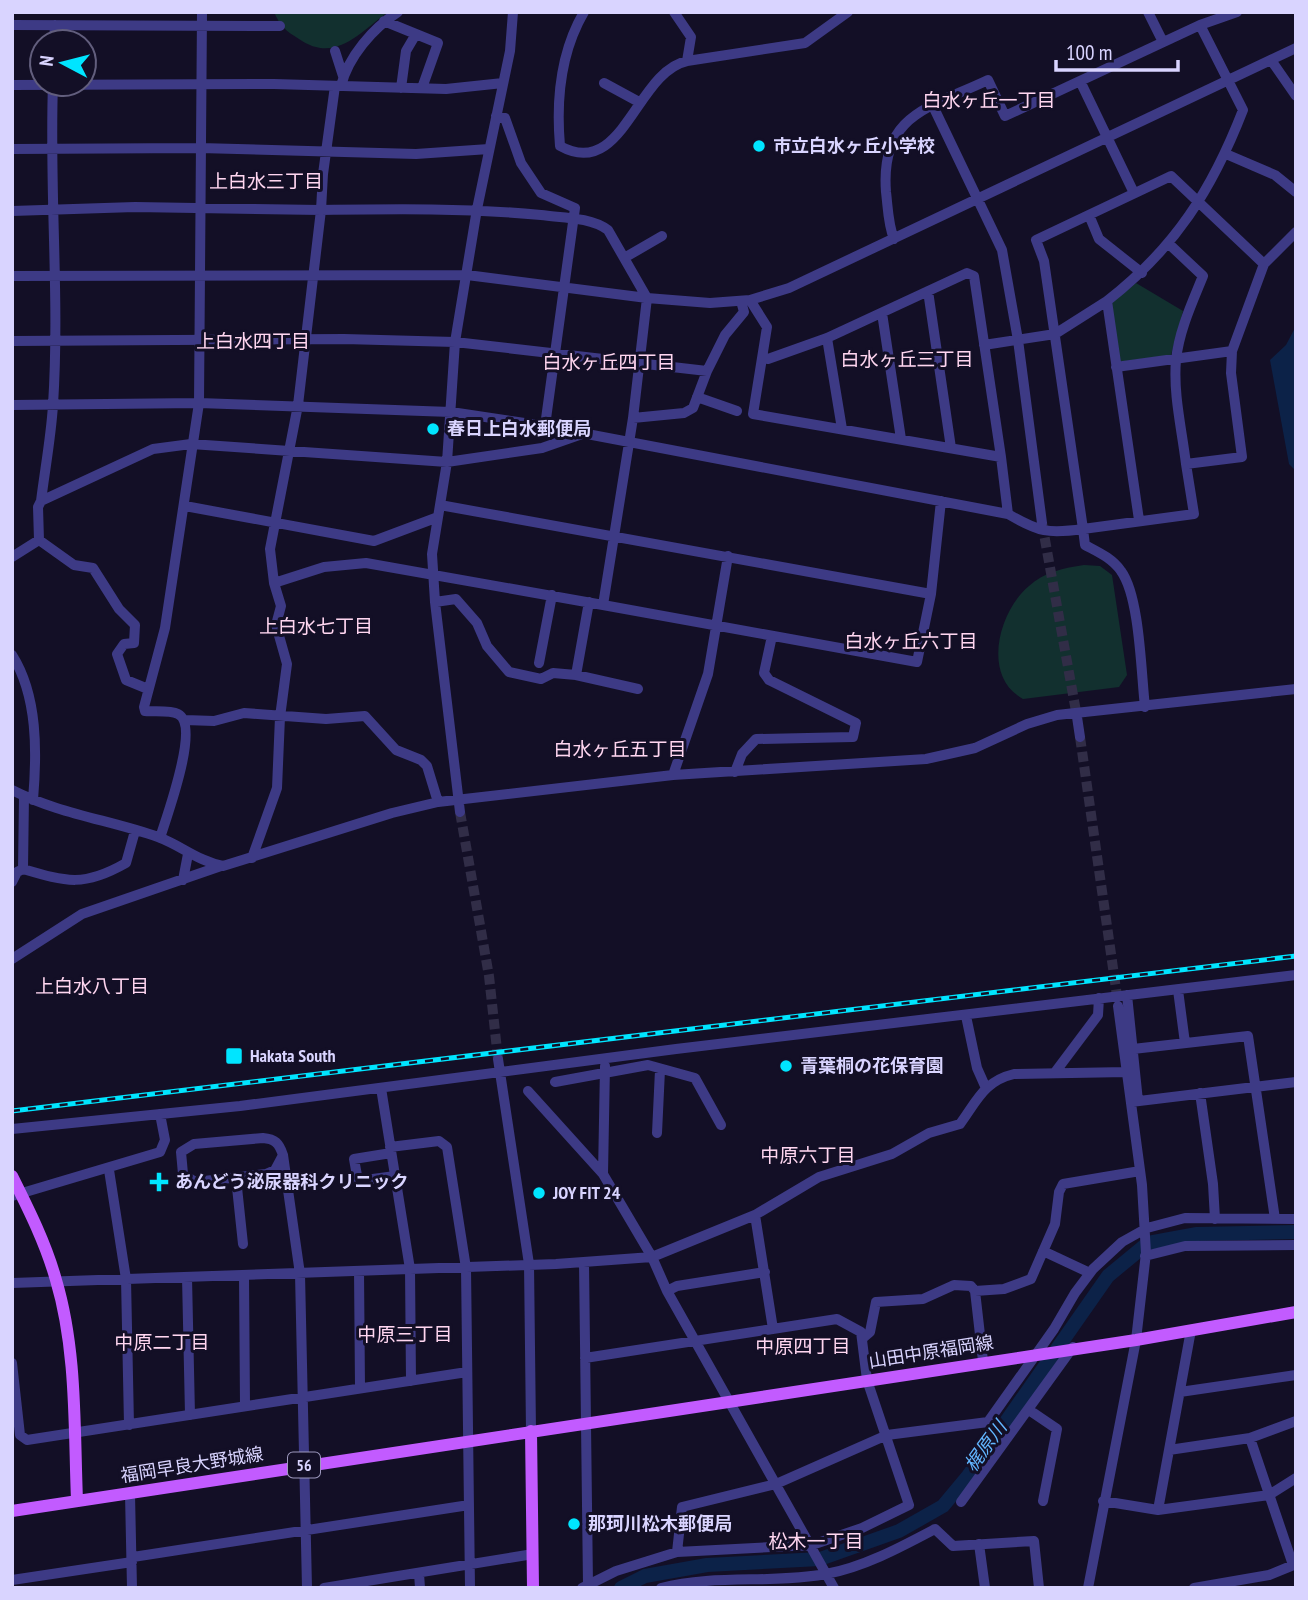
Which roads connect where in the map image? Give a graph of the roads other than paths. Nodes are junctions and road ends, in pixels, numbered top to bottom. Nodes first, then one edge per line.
1 (128, 12) edge
2 (202, 12) edge
3 (398, 12) edge
4 (513, 12) edge
5 (584, 12) edge
6 (674, 12) edge
7 (848, 12) edge
8 (1149, 12) edge
9 (1237, 12) edge
10 (384, 21) junction
11 (12, 25) edge
12 (55, 25) junction
13 (1200, 25) junction
14 (128, 26) junction
15 (202, 26) junction
16 (280, 26) dead end
17 (55, 28) edge
18 (415, 34) junction
19 (1163, 42) junction
20 (1296, 48) edge
21 (335, 51) dead end
22 (1271, 60) junction
23 (687, 61) junction
24 (1226, 81) junction
25 (340, 82) junction
26 (503, 83) junction
27 (604, 83) dead end
28 (1081, 83) junction
29 (98, 84) edge
30 (200, 84) junction
31 (401, 88) junction
32 (422, 88) junction
33 (1296, 96) edge
34 (53, 98) edge
35 (639, 102) junction
36 (933, 106) junction
37 (496, 116) junction
38 (1107, 138) junction
39 (200, 148) junction
40 (12, 149) edge
41 (51, 149) junction
42 (489, 149) junction
43 (327, 150) junction
44 (1226, 154) junction
45 (1296, 192) edge
46 (1134, 193) junction
47 (980, 198) junction
48 (1198, 203) junction
49 (201, 208) junction
50 (54, 209) junction
51 (477, 209) junction
52 (321, 210) junction
53 (12, 211) edge
54 (1089, 215) junction
55 (573, 219) junction
56 (1296, 232) edge
57 (662, 236) dead end
58 (894, 239) junction
59 (1170, 244) junction
60 (624, 258) junction
61 (1264, 264) junction
62 (1142, 273) junction
63 (53, 275) junction
64 (200, 275) junction
65 (314, 275) junction
66 (467, 275) junction
67 (12, 276) edge
68 (563, 288) junction
69 (928, 291) junction
70 (647, 298) junction
71 (746, 301) junction
72 (1107, 301) junction
73 (882, 313) junction
74 (1055, 334) junction
75 (827, 338) junction
76 (201, 340) junction
77 (306, 340) junction
78 (1018, 340) junction
79 (12, 341) edge
80 (54, 341) junction
81 (454, 342) junction
82 (984, 345) junction
83 (1232, 351) junction
84 (556, 352) junction
85 (763, 357) junction
86 (1177, 358) junction
87 (640, 362) junction
88 (1116, 367) junction
89 (707, 371) junction
90 (697, 397) junction
91 (199, 403) junction
92 (12, 405) edge
93 (298, 405) junction
94 (53, 406) junction
95 (737, 411) dead end
96 (451, 412) junction
97 (633, 418) junction
98 (545, 426) junction
99 (842, 429) junction
100 (583, 433) junction
101 (901, 439) junction
102 (193, 444) junction
103 (629, 444) junction
104 (951, 448) junction
105 (291, 450) junction
106 (1001, 457) junction
107 (447, 463) junction
108 (1186, 464) junction
109 (41, 500) junction
110 (941, 501) junction
111 (440, 505) junction
112 (185, 506) junction
113 (1008, 514) junction
114 (438, 517) junction
115 (1139, 520) junction
116 (275, 522) junction
117 (1042, 523) tunnel mouth
118 (1083, 529) junction
119 (615, 535) junction
120 (39, 540) junction
121 (12, 556) edge
122 (728, 556) junction
123 (432, 575) junction
124 (274, 583) junction
125 (930, 594) junction
126 (552, 595) junction
127 (589, 602) junction
128 (435, 603) junction
129 (603, 605) junction
130 (719, 625) junction
131 (772, 636) junction
132 (12, 655) edge
133 (539, 663) dead end
134 (576, 675) junction
135 (148, 689) junction
136 (638, 690) dead end
137 (1296, 690) edge
138 (1145, 707) junction
139 (280, 717) junction
140 (1077, 717) tunnel mouth
141 (185, 720) junction
142 (1080, 737) tunnel mouth
143 (736, 772) junction
144 (673, 775) junction
145 (12, 790) edge
146 (29, 798) junction
147 (458, 799) junction
148 (438, 802) junction
149 (460, 812) tunnel mouth
150 (135, 831) junction
151 (17, 838) edge
152 (160, 838) junction
153 (188, 854) junction
154 (252, 858) junction
155 (223, 866) junction
156 (23, 869) junction
157 (183, 880) junction
158 (12, 882) edge
159 (12, 959) edge
160 (1296, 975) edge
161 (1178, 990) junction
162 (1127, 995) junction
163 (1099, 998) junction
164 (1118, 1006) tunnel mouth
165 (965, 1016) junction
166 (1185, 1043) junction
167 (1133, 1049) junction
168 (498, 1059) tunnel mouth
169 (605, 1065) junction
170 (660, 1070) junction
171 (1056, 1071) junction
172 (500, 1072) junction
173 (1127, 1072) junction
174 (555, 1082) dead end
175 (1296, 1082) edge
176 (985, 1086) junction
177 (1256, 1086) junction
178 (381, 1088) junction
179 (528, 1091) dead end
180 (1199, 1093) junction
181 (1135, 1102) junction
182 (160, 1114) junction
183 (721, 1125) dead end
184 (12, 1129) edge
185 (657, 1133) dead end
186 (391, 1150) junction
187 (283, 1155) junction
188 (109, 1170) junction
189 (1140, 1171) junction
190 (266, 1174) junction
191 (603, 1174) junction
192 (12, 1176) edge
193 (395, 1176) junction
194 (236, 1178) junction
195 (288, 1190) junction
196 (17, 1195) edge
197 (755, 1215) junction
198 (1214, 1219) junction
199 (1275, 1219) junction
200 (1296, 1219) edge
201 (1147, 1229) junction
202 (243, 1244) dead end
203 (1296, 1245) edge
204 (1043, 1251) junction
205 (1146, 1255) junction
206 (652, 1257) junction
207 (584, 1263) junction
208 (529, 1264) junction
209 (466, 1268) junction
210 (410, 1269) junction
211 (359, 1271) junction
212 (765, 1272) junction
213 (1090, 1273) junction
214 (300, 1274) junction
215 (244, 1276) junction
216 (187, 1278) junction
217 (126, 1279) junction
218 (57, 1282) junction
219 (12, 1283) edge
220 (667, 1291) junction
221 (975, 1291) junction
222 (1296, 1312) edge
223 (773, 1329) junction
224 (1191, 1330) junction
225 (863, 1338) junction
226 (696, 1340) junction
227 (1136, 1340) junction
228 (1071, 1348) junction
229 (1042, 1352) junction
230 (584, 1358) junction
231 (983, 1361) junction
232 (12, 1363) edge
233 (467, 1372) junction
234 (1295, 1376) edge
235 (867, 1380) junction
236 (411, 1381) junction
237 (360, 1388) junction
238 (1180, 1392) junction
239 (302, 1397) junction
240 (729, 1401) junction
241 (246, 1406) junction
242 (1029, 1410) junction
243 (190, 1415) junction
244 (1296, 1421) edge
245 (585, 1422) junction
246 (129, 1425) junction
247 (531, 1431) junction
248 (74, 1433) junction
249 (887, 1435) junction
250 (1250, 1438) junction
251 (468, 1440) junction
252 (1169, 1450) junction
253 (302, 1465) junction
254 (1296, 1478) edge
255 (776, 1485) junction
256 (130, 1494) junction
257 (1269, 1495) junction
258 (77, 1500) junction
259 (1103, 1501) junction
260 (961, 1502) dead end
261 (1043, 1502) dead end
262 (469, 1505) junction
263 (1158, 1510) junction
264 (12, 1511) edge
265 (306, 1531) junction
266 (979, 1544) junction
267 (812, 1545) junction
268 (677, 1552) junction
269 (533, 1554) junction
270 (132, 1560) junction
271 (470, 1564) junction
272 (1294, 1565) edge
273 (419, 1573) junction
274 (826, 1574) junction
275 (16, 1582) edge
276 (736, 1583) edge
277 (363, 1584) edge
278 (585, 1586) edge
279 (673, 1586) edge
280 (132, 1588) edge
281 (307, 1588) edge
282 (324, 1588) edge
283 (419, 1588) edge
284 (470, 1588) edge
285 (533, 1588) edge
286 (662, 1588) edge
287 (834, 1588) edge
288 (985, 1588) edge
289 (1039, 1588) edge
290 (1088, 1588) edge
291 (1194, 1588) edge

1 - 14 street
2 - 15 street
3 - 10 street
4 - 26 street
5 - 35 street
6 - 23 street
7 - 23 street
8 - 19 street
9 - 13 street
10 - 18 street
10 - 25 street
11 - 12 street
12 - 14 street
12 - 17 street
13 - 19 street
13 - 24 street
14 - 15 street
15 - 16 street
15 - 30 street
18 - 31 street
18 - 32 street
19 - 28 street
20 - 22 street
21 - 25 street
22 - 24 street
22 - 33 street
23 - 35 street
24 - 38 street
24 - 44 street
25 - 30 street
25 - 31 street
25 - 43 street
26 - 32 street
26 - 37 street
27 - 35 street
28 - 36 street
28 - 38 street
29 - 30 street
30 - 39 street
31 - 32 street
34 - 41 street
36 - 47 street
36 - 58 street
37 - 42 street
37 - 55 street
38 - 46 street
38 - 47 street
39 - 41 street
39 - 43 street
39 - 49 street
40 - 41 street
41 - 50 street
42 - 43 street
42 - 51 street
43 - 52 street
44 - 45 street
44 - 48 street
46 - 48 street
46 - 54 street
47 - 58 street
47 - 78 street
48 - 59 street
48 - 61 street
49 - 50 street
49 - 52 street
49 - 64 street
50 - 53 street
50 - 63 street
51 - 52 street
51 - 55 street
51 - 66 street
52 - 65 street
54 - 62 street
54 - 74 street
55 - 60 street
55 - 68 street
56 - 61 street
57 - 60 street
58 - 71 street
59 - 62 street
59 - 86 street
60 - 70 street
61 - 83 street
62 - 72 street
63 - 64 street
63 - 67 street
63 - 80 street
64 - 65 street
64 - 76 street
65 - 66 street
65 - 77 street
66 - 68 street
66 - 81 street
68 - 70 street
68 - 84 street
69 - 73 street
69 - 82 street
69 - 104 street
70 - 71 street
70 - 87 street
71 - 85 street
71 - 89 street
72 - 74 street
72 - 88 street
73 - 75 street
73 - 101 street
74 - 78 street
74 - 118 street
75 - 85 street
75 - 99 street
76 - 77 street
76 - 80 street
76 - 91 street
77 - 81 street
77 - 93 street
78 - 82 street
78 - 117 street
79 - 80 street
80 - 94 street
81 - 84 street
81 - 96 street
82 - 106 street
83 - 86 street
83 - 108 street
84 - 87 street
84 - 98 street
85 - 99 street
86 - 88 street
86 - 108 street
87 - 89 street
87 - 97 street
88 - 115 street
89 - 90 street
90 - 95 street
90 - 97 street
91 - 93 street
91 - 94 street
91 - 102 street
92 - 94 street
93 - 96 street
93 - 105 street
94 - 109 street
96 - 98 street
96 - 107 street
97 - 103 street
98 - 100 street
99 - 101 street
100 - 103 street
100 - 107 street
101 - 104 street
102 - 105 street
102 - 109 street
102 - 112 street
103 - 110 street
103 - 119 street
104 - 106 street
105 - 107 street
105 - 116 street
106 - 113 street
107 - 111 street
108 - 115 street
109 - 120 street
110 - 113 street
110 - 125 street
111 - 114 street
111 - 119 street
112 - 116 street
112 - 135 street
113 - 118 street
114 - 116 street
114 - 123 street
115 - 118 street
116 - 124 street
118 - 138 street
119 - 122 street
119 - 129 street
120 - 121 street
120 - 135 street
122 - 125 street
122 - 130 street
123 - 124 street
123 - 126 street
123 - 128 street
124 - 139 street
125 - 131 street
126 - 127 street
126 - 133 street
127 - 129 street
127 - 134 street
128 - 134 street
128 - 147 street
129 - 130 street
130 - 131 street
130 - 144 street
131 - 143 street
132 - 146 street
134 - 136 street
135 - 141 street
137 - 138 street
138 - 143 street
139 - 141 street
139 - 148 street
139 - 154 street
140 - 142 street
141 - 152 street
143 - 144 street
144 - 147 street
145 - 146 street
146 - 150 street
146 - 151 street
147 - 148 street
147 - 149 street
148 - 154 street
150 - 152 street
150 - 156 street
151 - 156 street
152 - 153 street
153 - 155 street
153 - 157 street
154 - 155 street
155 - 157 street
156 - 158 street
157 - 159 street
160 - 161 street
161 - 162 street
161 - 166 street
162 - 163 street
162 - 167 street
163 - 165 street
163 - 171 street
164 - 173 street
165 - 169 street
165 - 176 street
166 - 167 street
166 - 177 street
167 - 181 street
168 - 172 street
169 - 170 street
169 - 172 street
169 - 174 street
169 - 191 street
170 - 183 street
170 - 185 street
171 - 173 street
171 - 176 street
172 - 178 street
172 - 208 street
173 - 181 street
175 - 177 street
176 - 197 street
177 - 180 street
177 - 199 street
178 - 182 street
178 - 186 street
179 - 191 street
180 - 181 street
180 - 198 street
181 - 189 street
182 - 184 street
182 - 188 street
186 - 193 street
186 - 193 street
186 - 209 street
187 - 190 street
187 - 194 street
187 - 195 street
188 - 196 street
188 - 217 street
189 - 201 street
189 - 204 street
190 - 194 street
190 - 195 street
191 - 206 street
192 - 196 main road
193 - 210 street
194 - 202 street
195 - 214 street
196 - 218 main road
197 - 206 street
197 - 212 street
198 - 199 street
198 - 201 street
199 - 200 street
201 - 205 street
201 - 213 street
203 - 205 street
204 - 213 street
204 - 221 street
205 - 227 street
206 - 207 street
206 - 220 street
207 - 208 street
207 - 230 street
208 - 209 street
208 - 247 street
209 - 210 street
209 - 233 street
210 - 211 street
210 - 236 street
211 - 214 street
211 - 237 street
212 - 220 street
212 - 223 street
213 - 229 street
214 - 215 street
214 - 239 street
215 - 216 street
215 - 241 street
216 - 217 street
216 - 243 street
217 - 218 street
217 - 246 street
218 - 219 street
218 - 248 main road
220 - 226 street
221 - 225 street
221 - 231 street
222 - 224 main road, 山田中原福岡線
223 - 225 street
223 - 226 street
224 - 227 main road, 山田中原福岡線
224 - 238 street
225 - 235 street
226 - 230 street
226 - 240 street
227 - 228 main road, 山田中原福岡線
227 - 259 street
228 - 229 main road, 山田中原福岡線
228 - 242 street
229 - 231 main road, 山田中原福岡線
229 - 249 street
230 - 245 street
231 - 235 main road, 山田中原福岡線
232 - 248 street
233 - 236 street
233 - 251 street
234 - 238 street
235 - 240 main road, 山田中原福岡線
235 - 249 street
236 - 237 street
237 - 239 street
238 - 252 street
239 - 241 street
239 - 253 street
240 - 245 main road, 山田中原福岡線
240 - 255 street
241 - 243 street
242 - 260 street
242 - 261 street
243 - 246 street
244 - 250 street
245 - 247 main road, 山田中原福岡線
245 - 278 street
246 - 248 street
247 - 251 main road, 福岡早良大野城線 / 56
247 - 269 main road
248 - 258 main road
249 - 255 street
249 - 267 street
250 - 252 street
250 - 257 street
251 - 253 main road, 福岡早良大野城線 / 56
251 - 262 street
252 - 263 street
253 - 256 main road, 福岡早良大野城線 / 56
253 - 265 street
254 - 257 street
255 - 267 street
255 - 268 street
256 - 258 main road, 福岡早良大野城線 / 56
256 - 270 street
257 - 263 street
257 - 272 street
258 - 264 main road
259 - 263 street
259 - 290 street
262 - 265 street
262 - 271 street
265 - 270 street
265 - 281 street
266 - 274 street
266 - 288 street
266 - 289 street
267 - 268 street
267 - 274 street
268 - 278 street
269 - 271 street
269 - 285 main road
270 - 275 street
270 - 280 street
271 - 273 street
271 - 284 street
272 - 291 street
273 - 277 street
273 - 283 street
274 - 276 street
274 - 287 street
276 - 279 street
277 - 282 street
279 - 286 street

